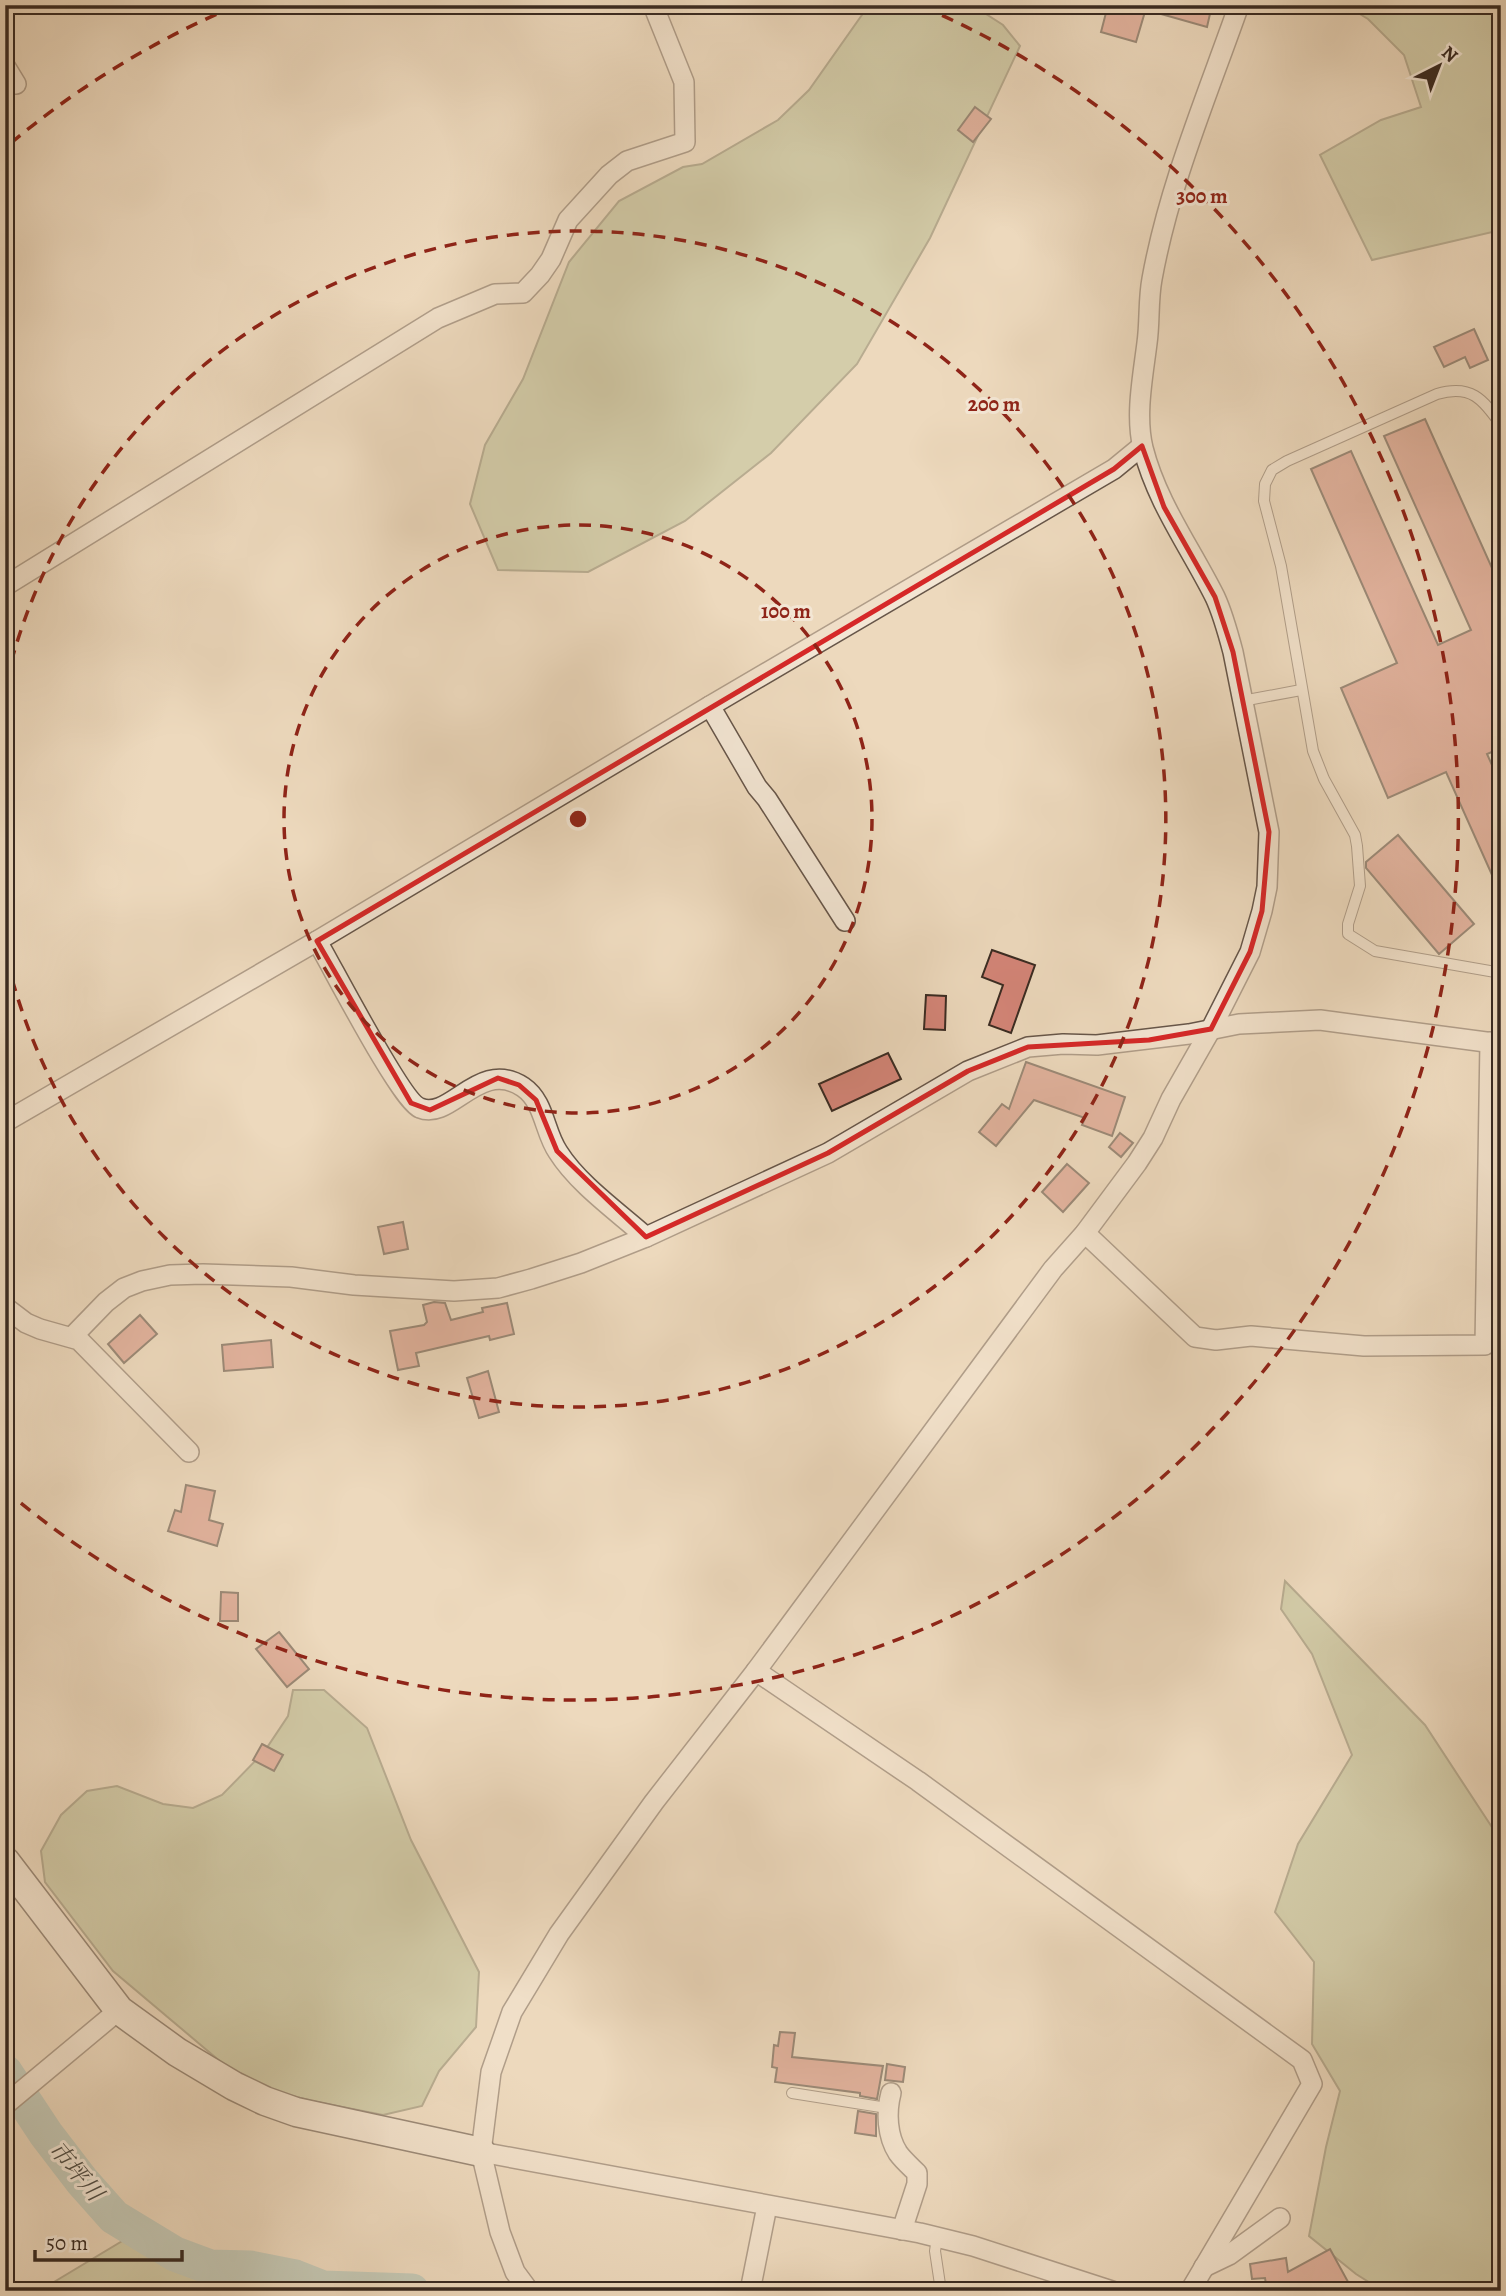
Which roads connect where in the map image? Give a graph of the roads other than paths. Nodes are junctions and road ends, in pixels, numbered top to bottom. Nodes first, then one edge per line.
1 (653, 5) edge
2 (1239, 5) edge
3 (5, 66) edge
4 (16, 84) dead end
5 (1501, 425) edge
6 (1142, 446) junction
7 (5, 586) edge
8 (1301, 690) junction
9 (1242, 701) junction
10 (710, 706) junction
11 (845, 921) dead end
12 (317, 941) junction
13 (1501, 973) edge
14 (1210, 1029) junction
15 (1496, 1043) edge
16 (5, 1122) edge
17 (1084, 1233) junction
18 (646, 1237) junction
19 (5, 1307) edge
20 (73, 1336) junction
21 (189, 1452) dead end
22 (756, 1671) junction
23 (5, 1861) edge
24 (119, 2010) junction
25 (792, 2093) dead end
26 (889, 2101) joint
27 (5, 2105) edge
28 (481, 2152) junction
29 (767, 2206) junction
30 (1280, 2218) dead end
31 (902, 2230) junction
32 (937, 2238) junction
33 (1203, 2267) junction
34 (1110, 2290) edge
35 (529, 2291) edge
36 (750, 2291) edge
37 (941, 2291) edge
38 (1190, 2291) edge

1 - 7 street
2 - 6 street
3 - 4 street
5 - 8 lane
6 - 9 street
6 - 10 street
8 - 9 lane
8 - 13 lane
9 - 14 street
10 - 11 street
10 - 12 street
12 - 16 street
12 - 18 street
14 - 15 street
14 - 17 street
14 - 18 street
15 - 17 street
17 - 22 street
18 - 20 street
19 - 20 street
20 - 21 street
22 - 28 street
22 - 33 street
23 - 24 street
24 - 27 street
24 - 28 street
25 - 26 lane
26 - 31 street
28 - 29 street
28 - 35 street
29 - 31 street
29 - 36 street
30 - 33 street
31 - 32 street
32 - 34 street
32 - 37 lane
33 - 38 street

